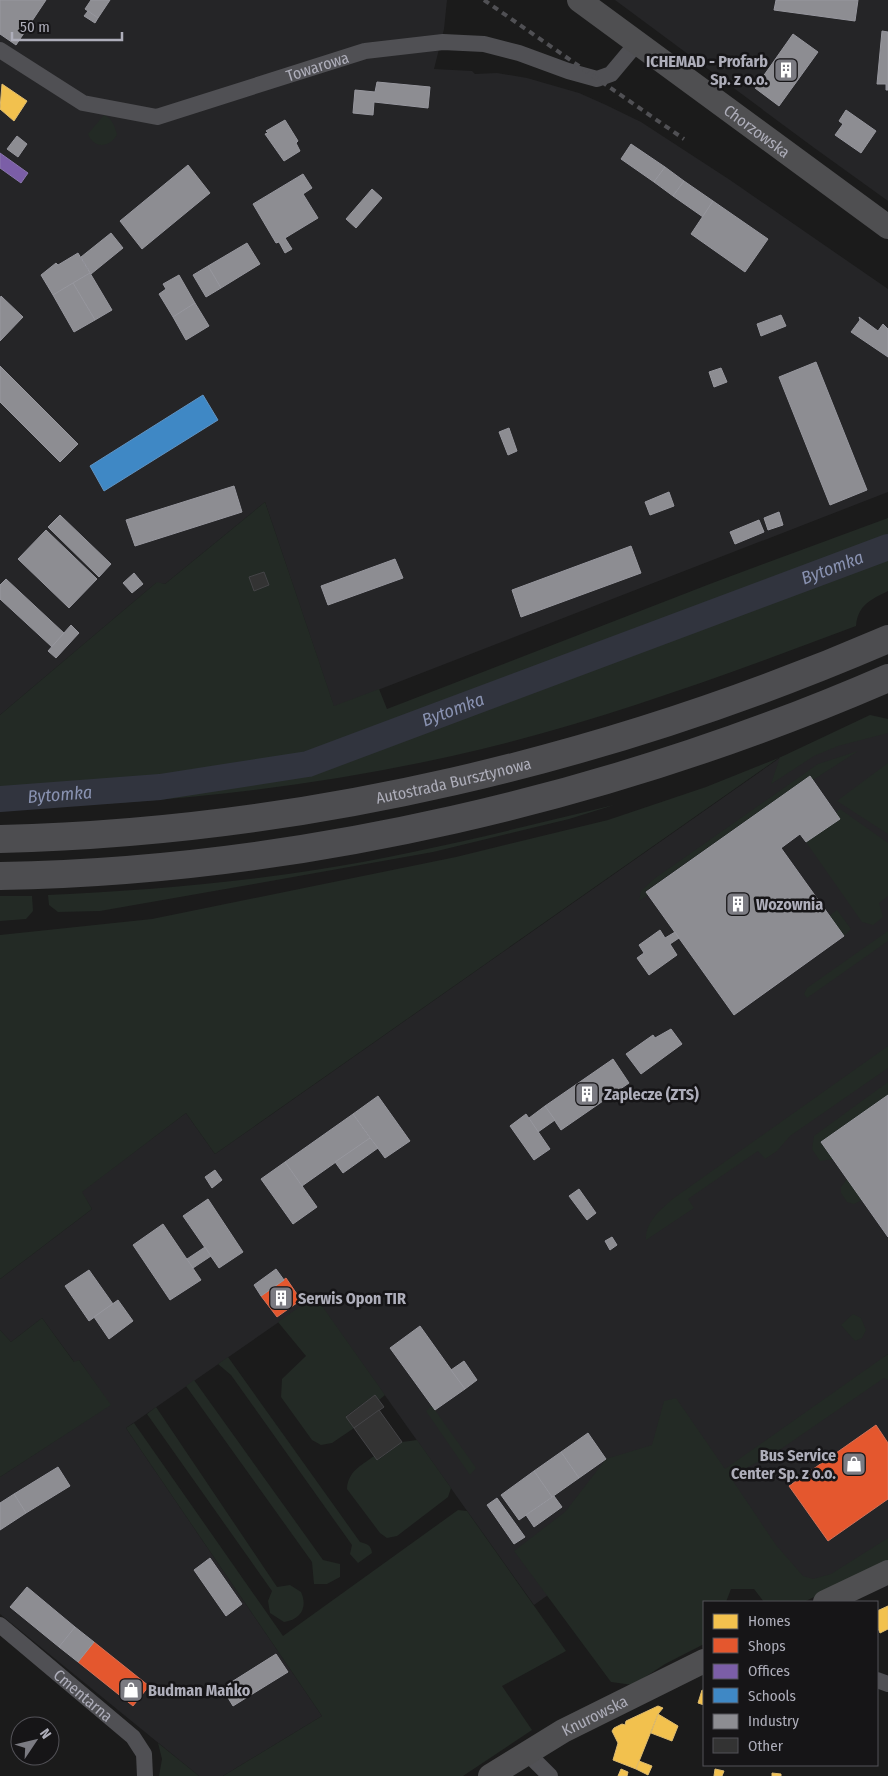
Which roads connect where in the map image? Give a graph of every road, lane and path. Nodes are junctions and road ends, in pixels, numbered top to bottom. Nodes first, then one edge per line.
1 (579, 0) edge
2 (637, 43) junction
3 (0, 50) edge
4 (888, 227) edge
5 (888, 639) edge
6 (888, 678) edge
7 (0, 839) edge
8 (0, 876) edge
9 (888, 1572) edge
10 (827, 1601) edge
11 (0, 1625) edge
12 (703, 1662) edge
13 (526, 1752) junction
14 (145, 1776) edge
15 (490, 1776) edge
16 (550, 1776) edge

1 - 2 main road, Chorzowska
2 - 3 street, Towarowa
2 - 4 main road, Chorzowska
5 - 7 highway, Autostrada Bursztynowa
6 - 8 highway
9 - 10 main road
11 - 14 street, Cmentarna
12 - 13 main road, Knurowska
13 - 15 main road, Knurowska
13 - 16 street

